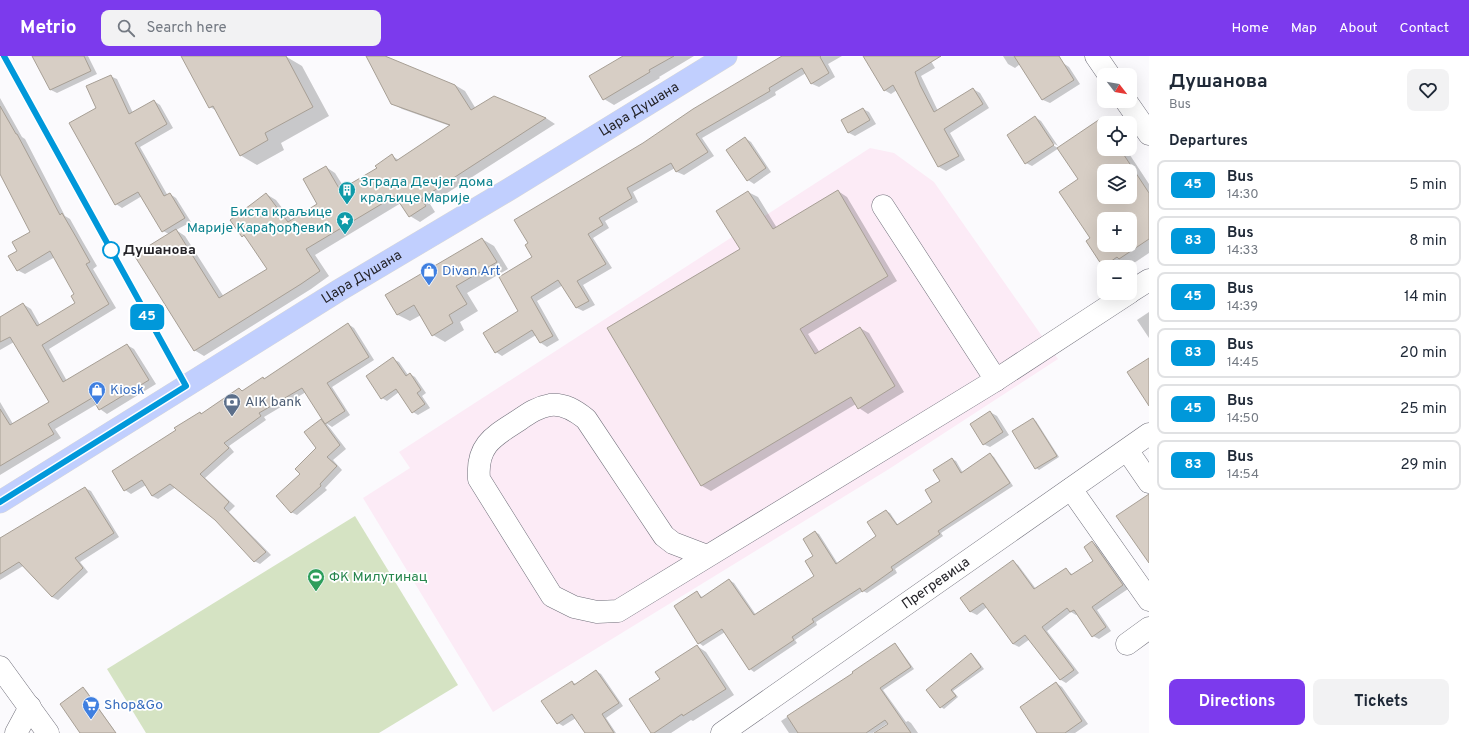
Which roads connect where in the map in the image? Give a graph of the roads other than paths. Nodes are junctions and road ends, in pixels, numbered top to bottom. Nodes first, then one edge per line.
1 (726, 56) edge
2 (1096, 56) edge
3 (1104, 68) edge
4 (1131, 108) edge
5 (1149, 134) edge
6 (883, 206) dead end
7 (1149, 280) edge
8 (1137, 288) edge
9 (1118, 300) edge
10 (996, 380) junction
11 (1149, 434) edge
12 (1127, 450) junction
13 (1149, 482) edge
14 (1071, 489) junction
15 (0, 502) edge
16 (707, 556) junction
17 (1149, 600) edge
18 (1149, 628) edge
19 (1127, 644) dead end
20 (0, 667) edge
21 (30, 707) junction
22 (16, 733) edge
23 (48, 733) edge
24 (722, 733) edge

1 - 15 main road, Цара Душана
2 - 3 street
4 - 5 street
6 - 10 street
7 - 8 street
9 - 10 street
10 - 16 street
11 - 12 street, Прегревица
12 - 13 street
12 - 14 street, Прегревица
14 - 17 street
14 - 24 street, Прегревица
16 - 16 street
18 - 19 street
20 - 21 street
21 - 22 street
21 - 23 street

